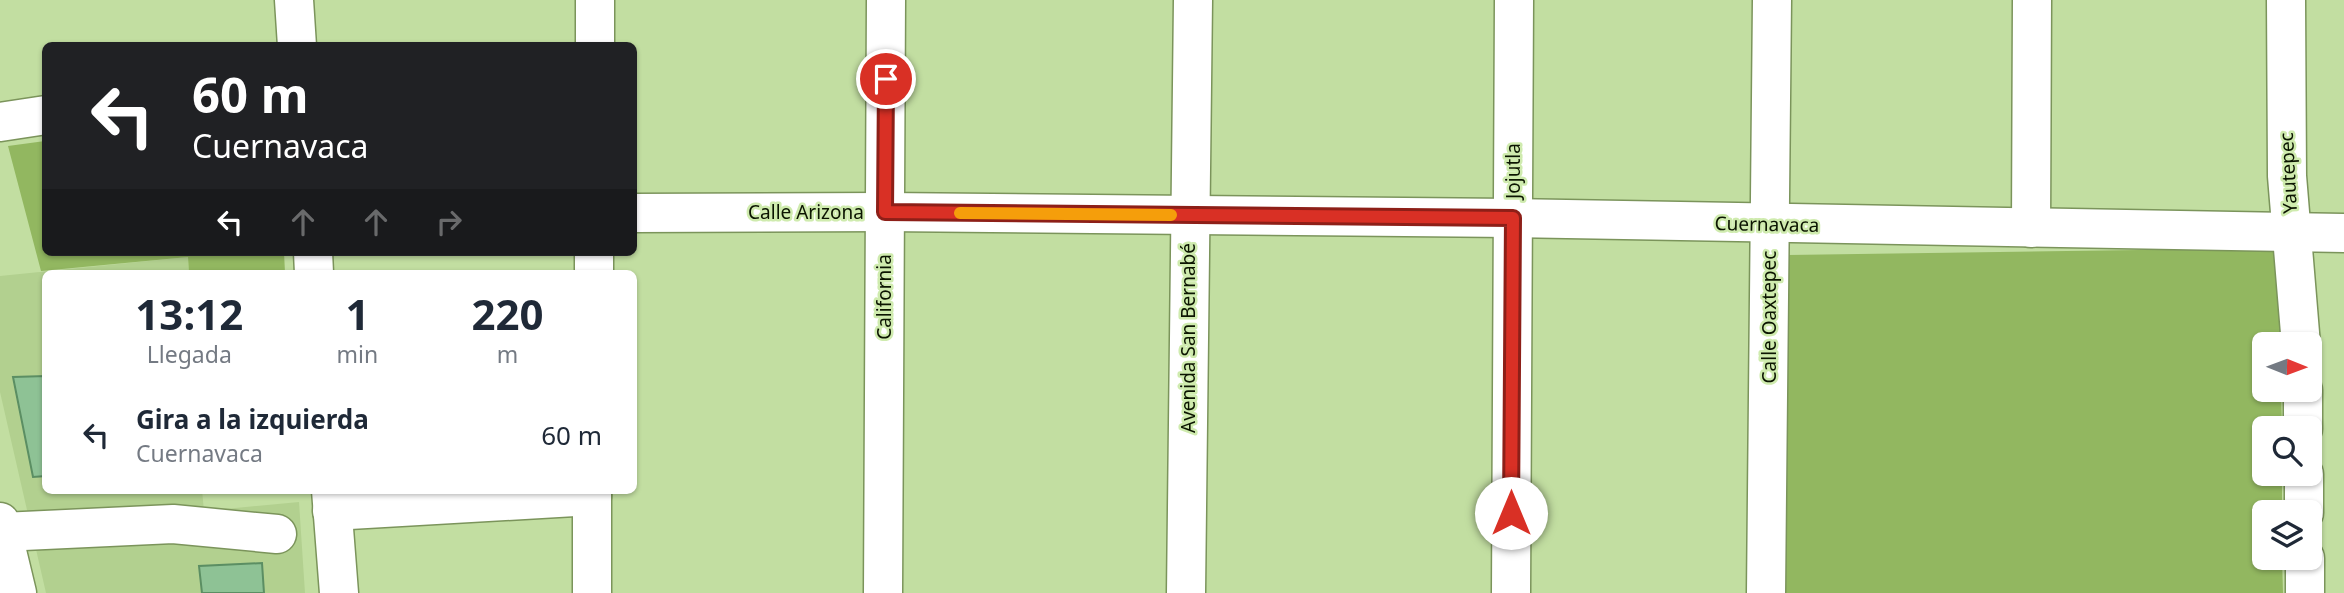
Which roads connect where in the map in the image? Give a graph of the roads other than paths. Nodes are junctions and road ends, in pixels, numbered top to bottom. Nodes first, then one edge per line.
1 (294, 0) edge
2 (595, 0) edge
3 (886, 0) edge
4 (1192, 0) edge
5 (1514, 0) edge
6 (1772, 0) edge
7 (2032, 0) edge
8 (2286, 0) edge
9 (297, 42) edge
10 (595, 42) edge
11 (42, 116) edge
12 (0, 122) edge
13 (885, 212) junction
14 (637, 213) edge
15 (1189, 215) junction
16 (1513, 218) junction
17 (1769, 224) junction
18 (2031, 228) junction
19 (2291, 231) junction
20 (2344, 233) edge
21 (2300, 332) edge
22 (560, 494) edge
23 (592, 494) edge
24 (332, 501) edge
25 (1, 527) edge
26 (277, 534) dead end
27 (2305, 570) edge
28 (17, 593) edge
29 (339, 593) edge
30 (592, 593) edge
31 (883, 593) edge
32 (1186, 593) edge
33 (1511, 593) edge
34 (1766, 593) edge
35 (2305, 593) edge

1 - 9 street
2 - 10 street
3 - 13 street, California
4 - 15 street, Avenida San Bernabé
5 - 16 street, Jojutla
6 - 17 street, Calle Oaxtepec
7 - 18 street
8 - 19 street, Yautepec
11 - 12 street
13 - 14 street, Calle Arizona
13 - 15 street, Calle Arizona
13 - 31 street, California
15 - 16 street, Cuernavaca
15 - 32 street, Avenida San Bernabé
16 - 17 street, Cuernavaca
16 - 33 street, Jojutla
17 - 18 street, Cuernavaca
17 - 34 street, Calle Oaxtepec
18 - 19 street, Cuernavaca
19 - 20 street, Cuernavaca
19 - 21 street, Yautepec
22 - 24 street
23 - 30 street
24 - 29 street
25 - 26 street
25 - 28 street
27 - 35 street

